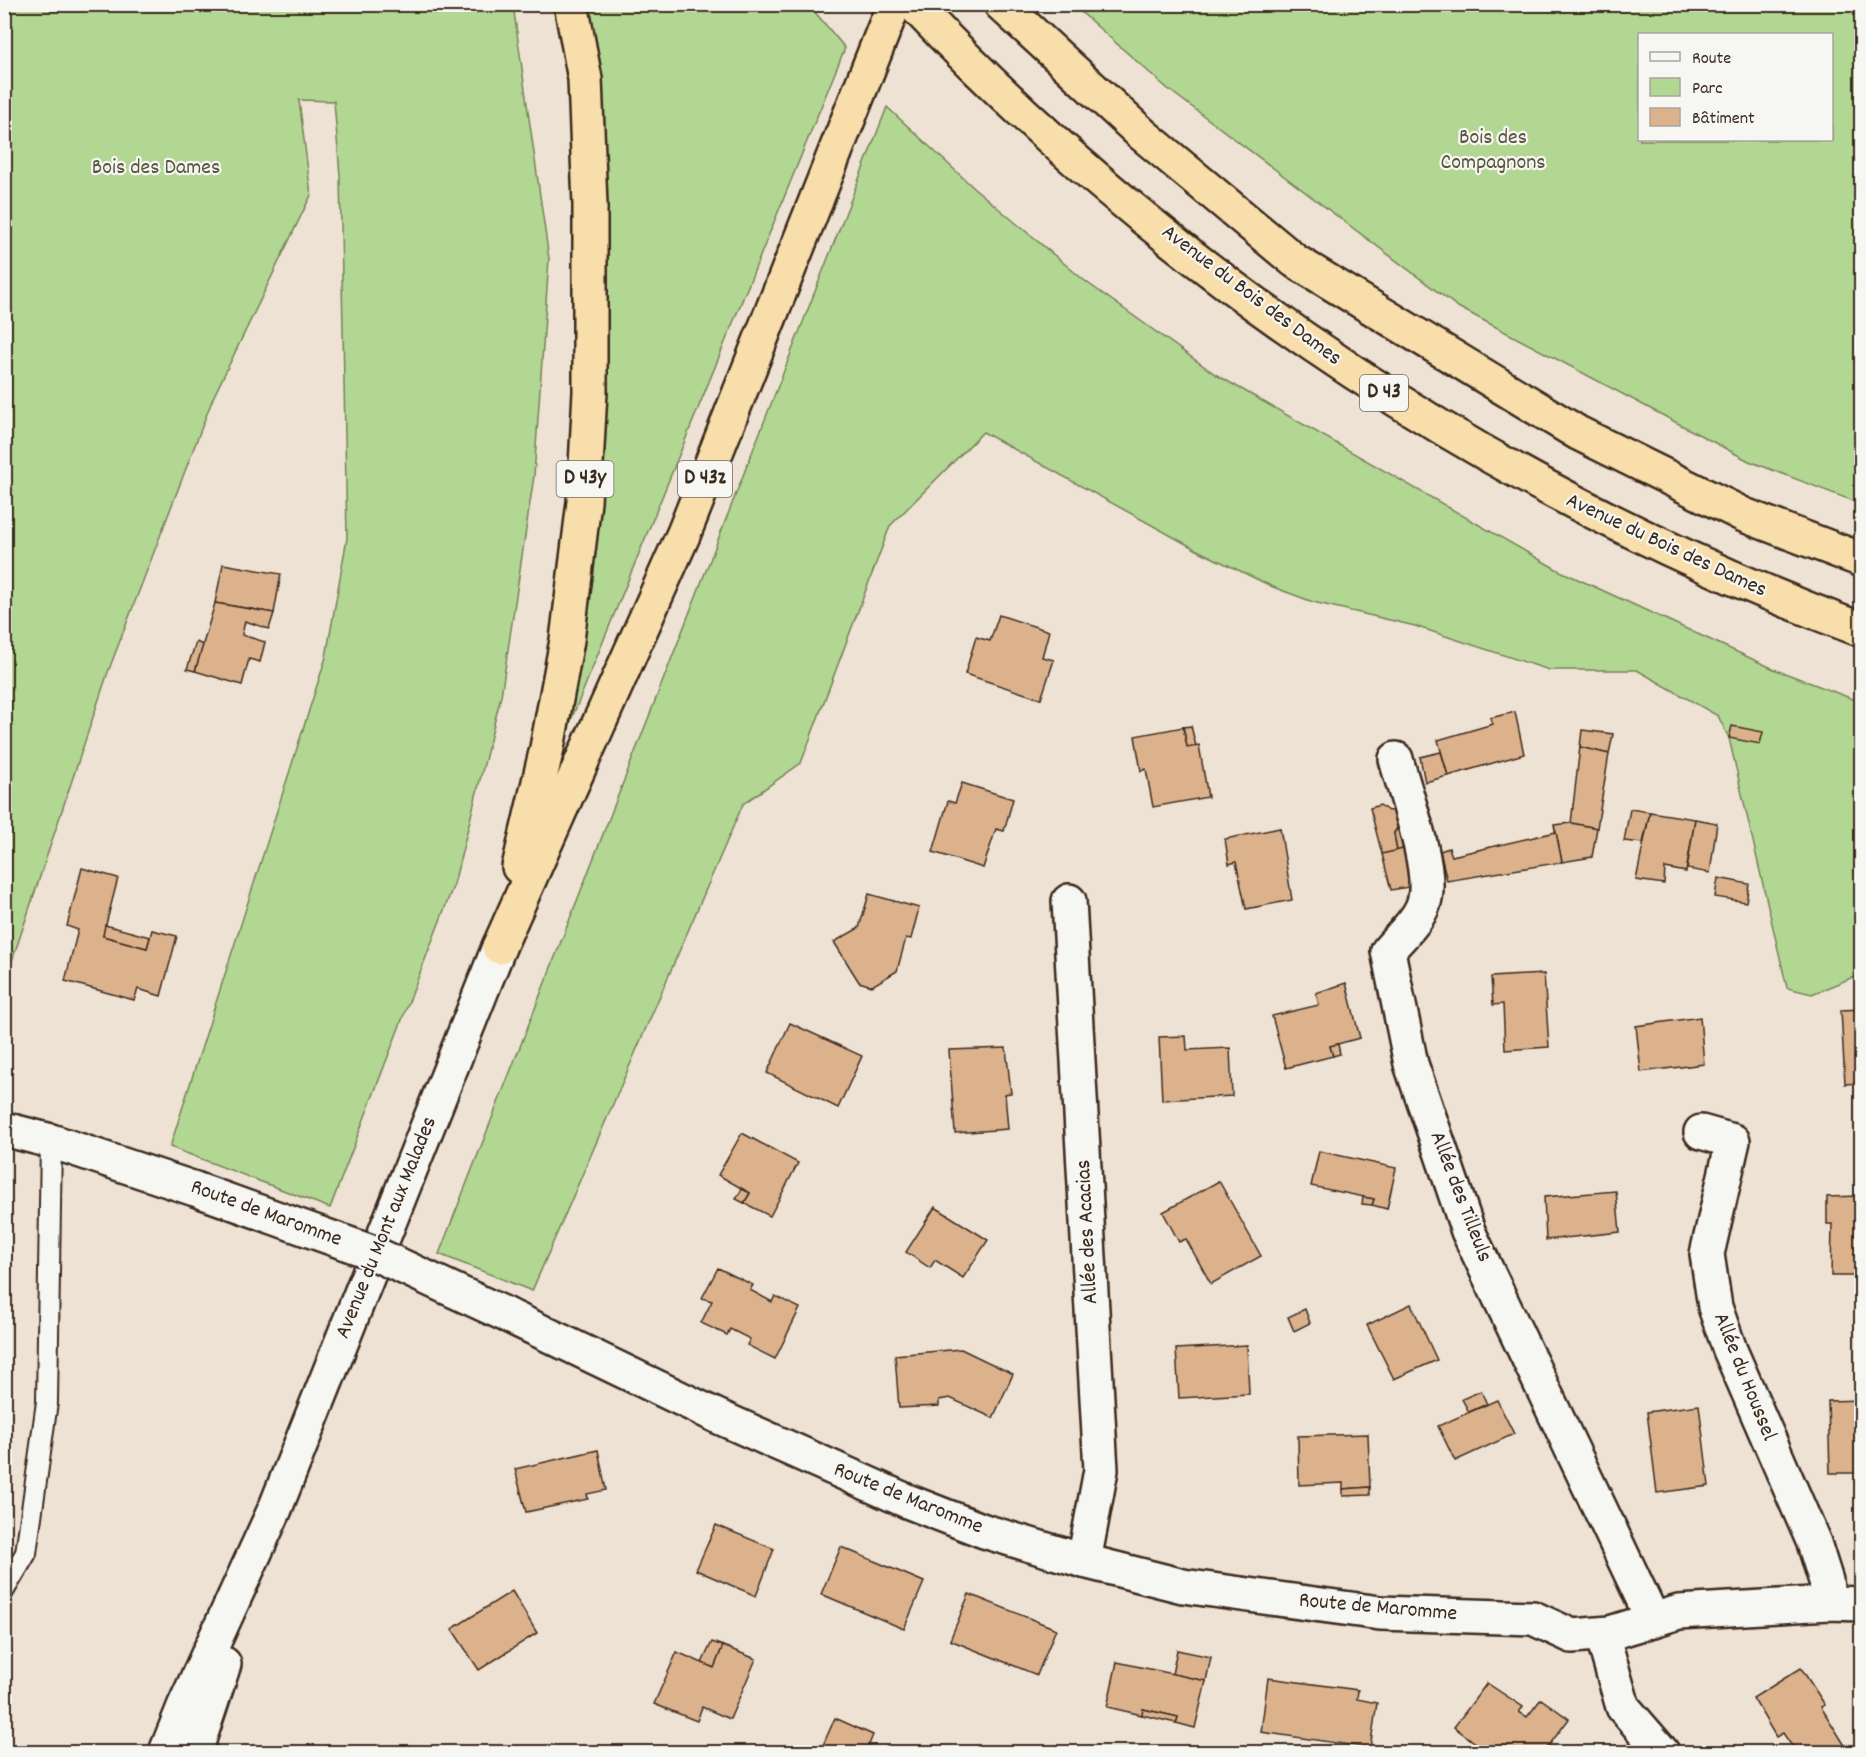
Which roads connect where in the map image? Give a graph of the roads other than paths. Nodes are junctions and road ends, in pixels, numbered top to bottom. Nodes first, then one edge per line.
1 (571, 4) edge
2 (894, 4) edge
3 (913, 4) edge
4 (1003, 6) edge
5 (1862, 560) edge
6 (1862, 630) edge
7 (1396, 759) dead end
8 (1069, 901) dead end
9 (499, 947) junction
10 (4, 1130) edge
11 (1701, 1132) dead end
12 (51, 1141) junction
13 (275, 1509) junction
14 (1084, 1561) junction
15 (4, 1590) edge
16 (1829, 1603) junction
17 (1862, 1604) edge
18 (1653, 1620) junction
19 (1602, 1634) junction
20 (166, 1752) edge
21 (195, 1752) edge
22 (1662, 1752) edge

1 - 9 highway, D 43y
2 - 9 highway, D 43z
3 - 6 highway, Avenue du Bois des Dames / D 43
4 - 5 highway
7 - 18 street, Allée des Tilleuls
8 - 14 street, Allée des Acacias
9 - 13 street, Avenue du Mont aux Malades / D 43y
10 - 12 street, Route de Maromme
11 - 16 street, Allée du Houssel
12 - 14 street, Route de Maromme, bridge
12 - 15 lane
13 - 20 street, Avenue du Mont aux Malades / D 43y
13 - 21 street, Avenue du Mont aux Malades
14 - 19 street, Route de Maromme
16 - 17 street, Route de Maromme
16 - 18 street, Route de Maromme
18 - 19 street, Route de Maromme
19 - 22 street

